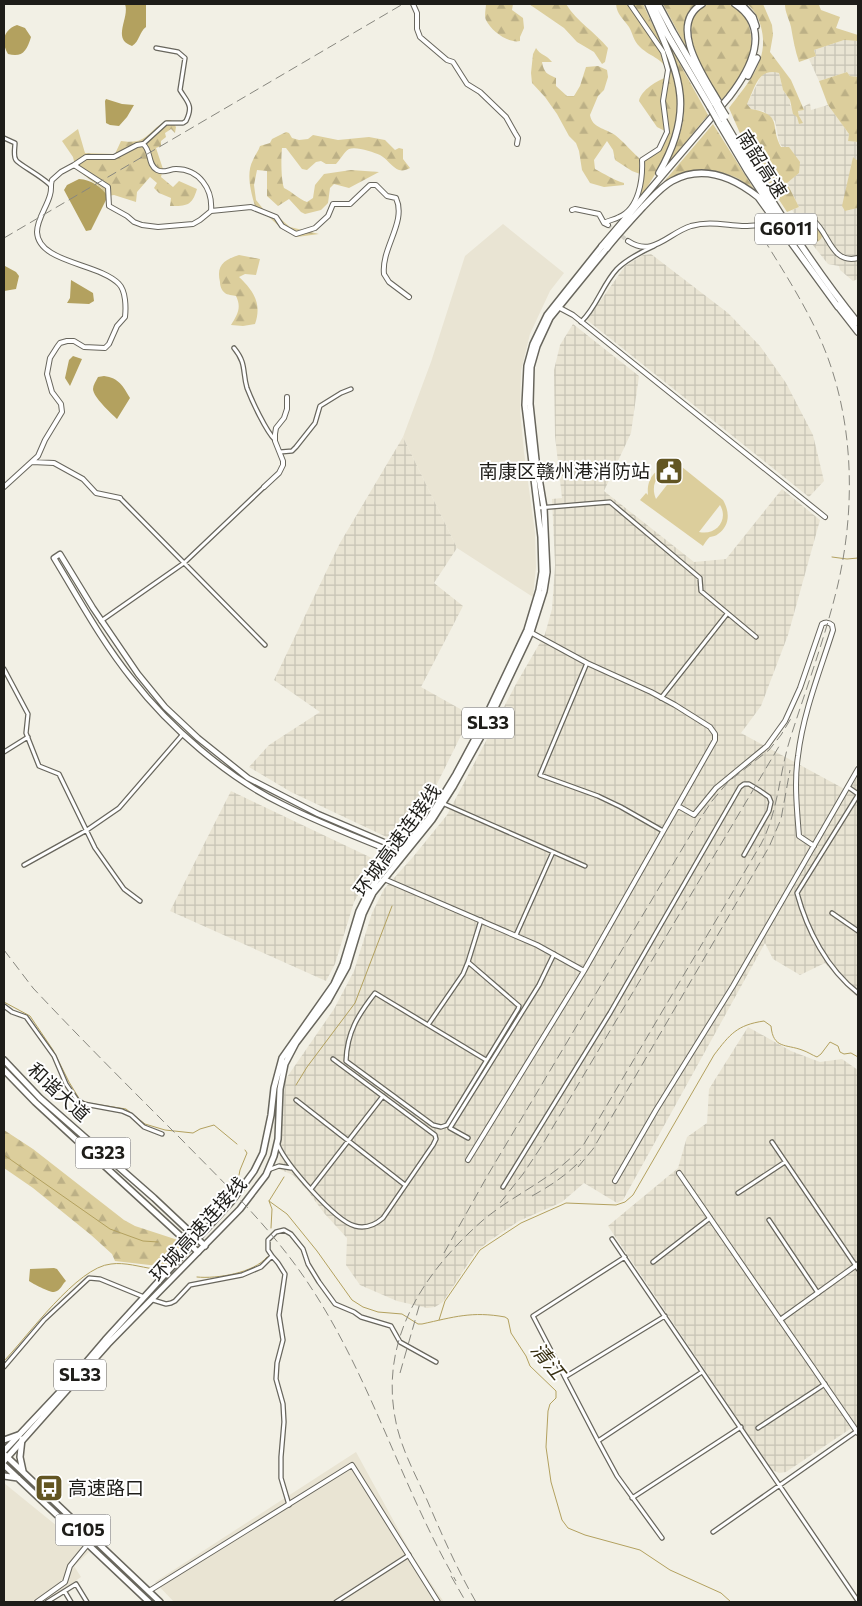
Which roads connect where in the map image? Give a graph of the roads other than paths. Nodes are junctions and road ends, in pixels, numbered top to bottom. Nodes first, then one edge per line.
1 (413, 4) edge
2 (630, 4) edge
3 (648, 4) edge
4 (652, 4) edge
5 (658, 4) edge
6 (702, 4) edge
7 (735, 4) edge
8 (741, 4) edge
9 (156, 48) dead end
10 (714, 104) junction
11 (722, 119) junction
12 (4, 138) edge
13 (143, 144) junction
14 (517, 144) dead end
15 (74, 165) junction
16 (50, 185) junction
17 (649, 191) junction
18 (572, 210) dead end
19 (211, 211) junction
20 (638, 212) junction
21 (791, 217) dead end
22 (765, 225) tunnel mouth
23 (628, 241) tunnel mouth
24 (657, 245) junction
25 (605, 247) junction
26 (858, 258) edge
27 (409, 297) dead end
28 (556, 306) junction
29 (838, 307) junction
30 (581, 322) junction
31 (858, 323) edge
32 (858, 332) edge
33 (234, 348) dead end
34 (351, 389) dead end
35 (287, 397) dead end
36 (275, 441) junction
37 (280, 452) junction
38 (32, 462) junction
39 (4, 487) edge
40 (264, 487) joint
41 (120, 498) joint
42 (541, 508) junction
43 (825, 517) dead end
44 (184, 563) junction
45 (728, 614) junction
46 (101, 621) junction
47 (529, 631) junction
48 (756, 637) dead end
49 (265, 645) dead end
50 (587, 663) junction
51 (4, 669) edge
52 (662, 698) junction
53 (183, 734) junction
54 (28, 737) junction
55 (4, 752) edge
56 (858, 769) edge
57 (848, 787) junction
58 (858, 795) edge
59 (441, 803) junction
60 (678, 806) junction
61 (87, 830) junction
62 (663, 831) junction
63 (814, 846) junction
64 (553, 852) junction
65 (402, 853) junction
66 (744, 855) dead end
67 (24, 865) dead end
68 (585, 866) dead end
69 (381, 878) junction
70 (140, 901) dead end
71 (832, 913) dead end
72 (481, 920) junction
73 (858, 931) edge
74 (516, 935) junction
75 (554, 954) junction
76 (468, 962) junction
77 (584, 971) junction
78 (858, 993) edge
79 (4, 1006) edge
80 (428, 1025) junction
81 (333, 1059) dead end
82 (4, 1060) edge
83 (486, 1060) junction
84 (4, 1070) edge
85 (383, 1096) junction
86 (296, 1100) dead end
87 (162, 1134) dead end
88 (468, 1138) dead end
89 (349, 1140) junction
90 (277, 1142) junction
91 (772, 1142) dead end
92 (468, 1160) dead end
93 (786, 1162) junction
94 (295, 1171) junction
95 (267, 1172) junction
96 (680, 1173) dead end
97 (615, 1181) dead end
98 (405, 1185) junction
99 (503, 1188) dead end
100 (311, 1189) junction
101 (738, 1193) dead end
102 (710, 1218) junction
103 (769, 1220) dead end
104 (198, 1239) junction
105 (612, 1239) dead end
106 (191, 1246) junction
107 (205, 1246) junction
108 (198, 1252) junction
109 (272, 1256) junction
110 (625, 1257) junction
111 (653, 1262) dead end
112 (858, 1266) edge
113 (818, 1293) junction
114 (145, 1298) junction
115 (153, 1300) junction
116 (665, 1316) junction
117 (780, 1320) junction
118 (436, 1362) dead end
119 (4, 1367) edge
120 (702, 1372) junction
121 (565, 1377) junction
122 (825, 1384) junction
123 (741, 1427) junction
124 (758, 1428) dead end
125 (858, 1432) edge
126 (20, 1437) junction
127 (4, 1440) edge
128 (598, 1441) junction
129 (5, 1456) edge
130 (4, 1465) edge
131 (25, 1474) junction
132 (4, 1476) edge
133 (19, 1478) junction
134 (780, 1484) junction
135 (632, 1498) junction
136 (289, 1505) junction
137 (713, 1532) dead end
138 (662, 1538) dead end
139 (89, 1544) junction
140 (409, 1555) junction
141 (149, 1591) junction
142 (65, 1592) junction
143 (143, 1597) junction
144 (53, 1601) edge
145 (858, 1601) edge
146 (37, 1602) edge
147 (47, 1602) edge
148 (71, 1602) edge
149 (88, 1602) edge
150 (138, 1602) edge
151 (149, 1602) edge
152 (160, 1602) edge
153 (336, 1602) edge
154 (438, 1602) edge

1 - 14 street
2 - 18 street
3 - 17 highway
4 - 10 highway, 南韶高速 / G6011
5 - 10 highway, 南韶高速 / G6011
6 - 10 highway
7 - 17 highway
8 - 20 highway
9 - 13 street
10 - 11 highway, 南韶高速 / G6011, bridge
10 - 11 highway, bridge
11 - 29 highway, 南韶高速 / G6011
11 - 31 highway, 南韶高速 / G6011
12 - 16 street
13 - 15 street
13 - 19 street
15 - 16 street
15 - 19 street
16 - 38 street
17 - 25 highway
19 - 27 street
20 - 25 highway
20 - 29 highway
21 - 26 street
22 - 24 street
23 - 24 street
24 - 30 street
25 - 28 main road, 环城高速连接线 / SL33
28 - 30 street
28 - 42 main road, 环城高速连接线 / SL33
29 - 32 highway, 南韶高速 / G6011
30 - 43 street
33 - 36 street
34 - 37 street
35 - 36 street
36 - 37 street
37 - 40 street
38 - 39 street
38 - 41 street
40 - 44 street
41 - 44 street
42 - 45 street
42 - 47 main road, 环城高速连接线 / SL33
44 - 46 street
44 - 49 street
45 - 48 street
45 - 52 street
46 - 53 main road
46 - 65 main road
47 - 50 street
47 - 59 main road, 环城高速连接线 / SL33
50 - 52 street
50 - 62 street
51 - 54 street
52 - 60 street
53 - 61 street
53 - 65 main road
54 - 55 street
54 - 61 street
56 - 57 street
57 - 58 street
57 - 63 street
58 - 78 street
59 - 64 street
59 - 65 main road, 环城高速连接线 / SL33
60 - 62 street
60 - 63 street
61 - 67 street
61 - 70 street
62 - 77 street
63 - 97 street
64 - 68 street
64 - 74 street
65 - 69 main road, 环城高速连接线 / SL33
66 - 99 street
69 - 72 street
69 - 90 main road, 环城高速连接线 / SL33
69 - 104 main road, 环城高速连接线 / SL33
71 - 73 street
72 - 74 street
72 - 76 street
74 - 75 street
75 - 77 street
75 - 88 street
76 - 80 street
76 - 83 street
77 - 92 street
79 - 87 street
80 - 83 street
80 - 83 street
81 - 85 street
82 - 104 main road, 和谐大道 / G323
84 - 106 main road, 和谐大道 / G323
85 - 89 street
85 - 98 street
86 - 89 street
89 - 98 street
89 - 100 street
90 - 94 street
90 - 95 main road, 环城高速连接线 / SL33
91 - 93 street
93 - 101 street
93 - 112 street
94 - 95 street
94 - 100 street
95 - 107 main road, 环城高速连接线 / SL33
96 - 102 street
98 - 100 street
102 - 111 street
102 - 117 street
103 - 113 street
104 - 106 main road, 环城高速连接线 / SL33
104 - 107 main road, 和谐大道 / G323
105 - 110 street
106 - 108 main road, 和谐大道 / G323
106 - 114 main road, 环城高速连接线 / SL33
107 - 108 main road, 环城高速连接线 / SL33
108 - 115 main road, 环城高速连接线 / SL33
109 - 115 street
109 - 118 street
109 - 136 street
110 - 116 street
110 - 121 street
112 - 113 street
113 - 117 street
114 - 119 street
114 - 126 main road, 环城高速连接线 / SL33
115 - 126 main road, 环城高速连接线 / SL33
116 - 120 street
116 - 121 street
117 - 122 street
120 - 123 street
120 - 128 street
121 - 128 street
122 - 124 street
122 - 125 street
123 - 134 street
123 - 135 street
125 - 134 street
126 - 127 main road
126 - 129 main road, 环城高速连接线 / SL33
126 - 131 main road
128 - 135 street
129 - 131 main road, G105
130 - 133 main road, G105
131 - 141 main road, G105
132 - 133 main road
133 - 139 main road, G105
134 - 137 street
134 - 145 street
135 - 138 street
136 - 140 street
136 - 141 street
139 - 143 main road, G105
139 - 146 street
140 - 153 street
140 - 154 street
141 - 152 main road, G105
142 - 144 street
142 - 148 street
142 - 149 street
143 - 150 street
143 - 151 main road, G105
144 - 147 street

